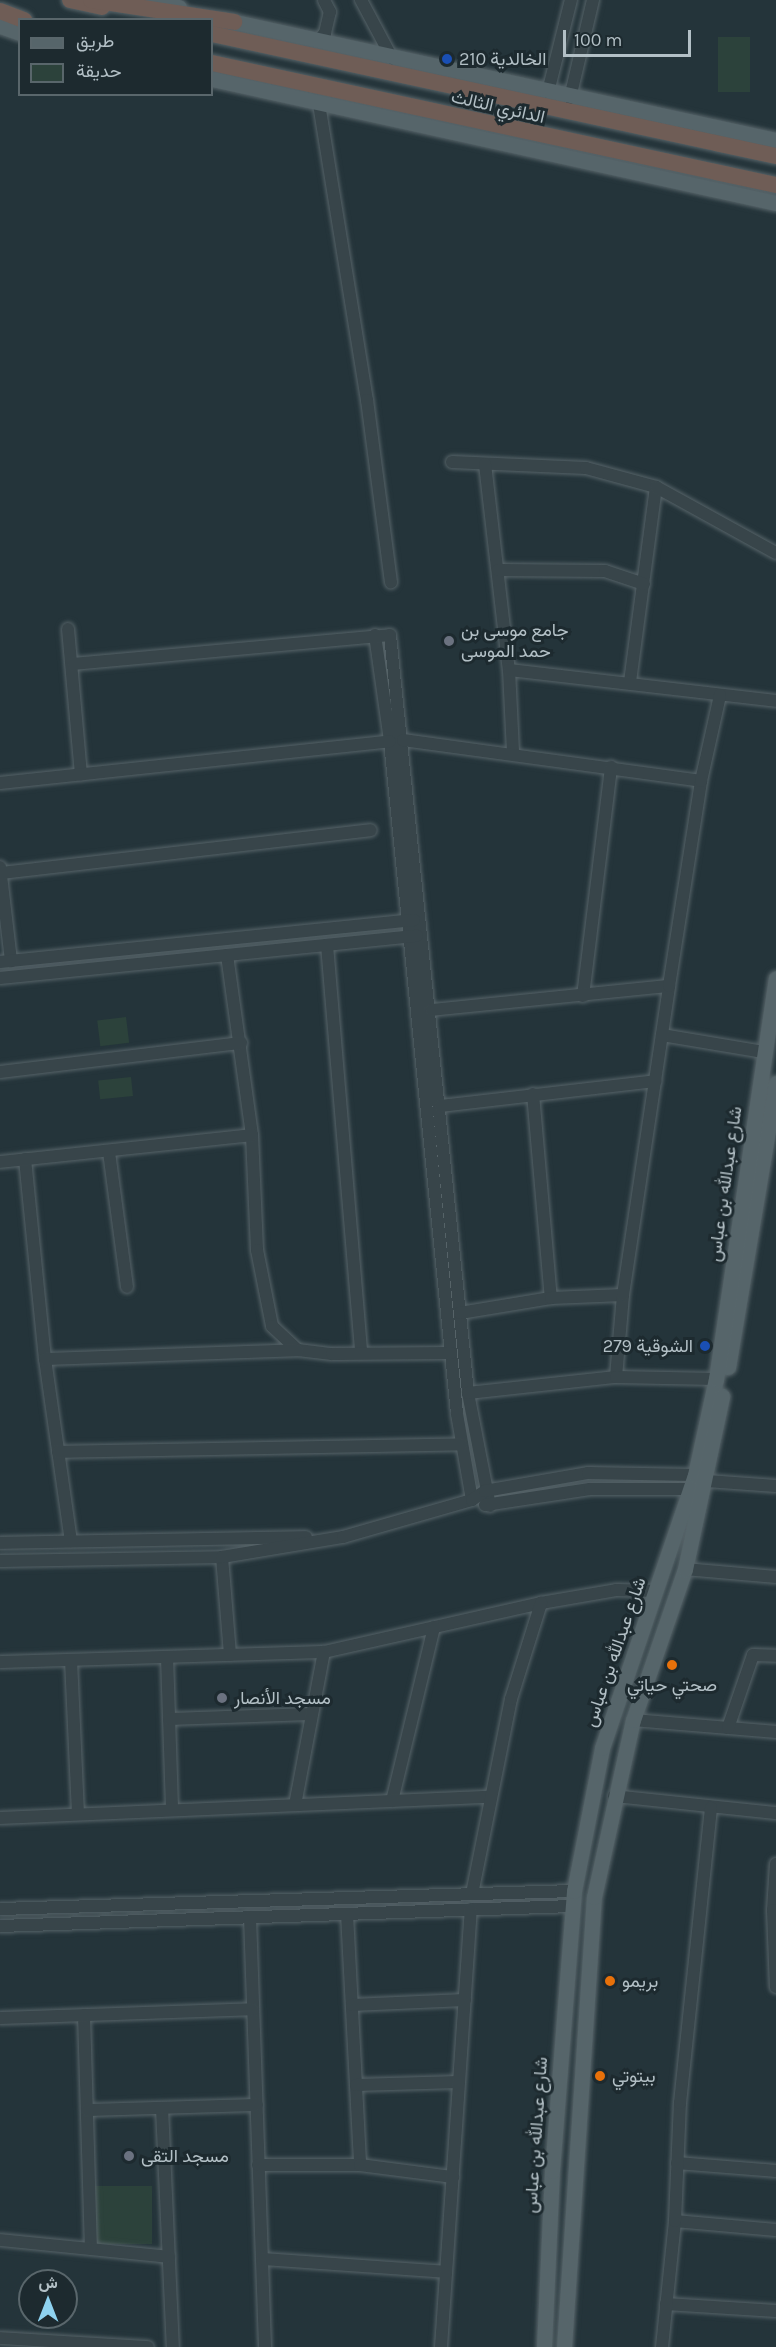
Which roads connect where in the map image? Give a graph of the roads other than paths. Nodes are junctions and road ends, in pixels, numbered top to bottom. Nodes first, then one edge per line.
1 (70, 0) edge
2 (91, 0) edge
3 (152, 0) edge
4 (324, 0) edge
5 (361, 0) edge
6 (571, 0) edge
7 (593, 0) edge
8 (0, 11) edge
9 (19, 18) edge
10 (144, 18) edge
11 (208, 18) edge
12 (213, 19) edge
13 (234, 22) junction
14 (0, 26) edge
15 (18, 32) edge
16 (213, 34) edge
17 (318, 41) junction
18 (392, 58) junction
19 (213, 63) edge
20 (213, 79) edge
21 (548, 92) junction
22 (570, 98) junction
23 (319, 104) junction
24 (776, 140) edge
25 (776, 156) edge
26 (776, 185) edge
27 (776, 203) edge
28 (452, 462) dead end
29 (485, 464) junction
30 (656, 487) junction
31 (776, 553) edge
32 (498, 570) junction
33 (391, 582) dead end
34 (644, 584) junction
35 (68, 629) dead end
36 (375, 635) junction
37 (73, 664) junction
38 (509, 670) junction
39 (630, 684) junction
40 (720, 695) junction
41 (776, 701) edge
42 (403, 740) junction
43 (390, 741) junction
44 (513, 752) junction
45 (610, 766) junction
46 (81, 774) junction
47 (701, 781) junction
48 (0, 783) edge
49 (371, 830) dead end
50 (0, 866) edge
51 (1, 873) edge
52 (421, 919) junction
53 (408, 920) junction
54 (423, 934) junction
55 (410, 937) junction
56 (327, 945) junction
57 (227, 955) junction
58 (5, 962) edge
59 (0, 978) edge
60 (776, 978) edge
61 (669, 986) junction
62 (583, 996) junction
63 (430, 1010) junction
64 (662, 1035) junction
65 (241, 1043) junction
66 (764, 1052) junction
67 (0, 1072) edge
68 (656, 1081) junction
69 (776, 1083) edge
70 (534, 1095) junction
71 (440, 1106) junction
72 (252, 1135) junction
73 (109, 1152) junction
74 (771, 1153) edge
75 (25, 1159) junction
76 (0, 1162) edge
77 (127, 1287) dead end
78 (623, 1295) junction
79 (551, 1298) junction
80 (460, 1313) junction
81 (298, 1350) junction
82 (361, 1353) junction
83 (451, 1353) junction
84 (45, 1359) junction
85 (616, 1377) junction
86 (716, 1379) junction
87 (468, 1393) junction
88 (462, 1444) junction
89 (58, 1452) junction
90 (698, 1482) junction
91 (776, 1486) edge
92 (484, 1491) junction
93 (472, 1500) junction
94 (490, 1506) junction
95 (343, 1537) junction
96 (71, 1542) junction
97 (0, 1543) edge
98 (222, 1557) junction
99 (0, 1562) edge
100 (685, 1569) junction
101 (776, 1577) edge
102 (657, 1591) junction
103 (541, 1603) junction
104 (434, 1627) junction
105 (324, 1652) junction
106 (230, 1655) junction
107 (776, 1656) edge
108 (167, 1657) junction
109 (71, 1660) junction
110 (0, 1662) edge
111 (312, 1714) junction
112 (169, 1719) junction
113 (633, 1720) junction
114 (728, 1728) junction
115 (776, 1732) edge
116 (614, 1796) junction
117 (489, 1797) junction
118 (392, 1801) junction
119 (295, 1805) junction
120 (711, 1808) junction
121 (172, 1810) junction
122 (776, 1813) edge
123 (78, 1814) junction
124 (0, 1818) edge
125 (776, 1864) edge
126 (472, 1894) junction
127 (573, 1898) junction
128 (0, 1909) edge
129 (471, 1909) junction
130 (347, 1914) junction
131 (250, 1917) junction
132 (0, 1926) edge
133 (776, 1987) edge
134 (465, 2000) junction
135 (352, 2005) junction
136 (253, 2009) junction
137 (84, 2015) junction
138 (0, 2018) edge
139 (459, 2082) junction
140 (356, 2085) junction
141 (256, 2105) junction
142 (162, 2108) junction
143 (87, 2110) junction
144 (677, 2163) junction
145 (258, 2165) junction
146 (360, 2165) junction
147 (776, 2171) edge
148 (453, 2177) junction
149 (675, 2221) junction
150 (776, 2230) edge
151 (0, 2240) edge
152 (91, 2248) junction
153 (169, 2257) junction
154 (262, 2259) junction
155 (446, 2272) junction
156 (666, 2304) junction
157 (776, 2311) edge
158 (0, 2338) edge
159 (148, 2347) edge
160 (173, 2347) edge
161 (265, 2347) edge
162 (441, 2347) edge
163 (544, 2347) edge
164 (564, 2347) edge
165 (662, 2347) edge

1 - 10 highway
2 - 11 highway
3 - 13 main road
4 - 17 street
5 - 18 street
6 - 21 street
7 - 22 street
8 - 9 highway
12 - 13 highway
13 - 17 main road
14 - 15 main road
16 - 25 highway, الدائري الثالث
17 - 18 main road
18 - 21 main road
19 - 26 highway, الدائري الثالث
20 - 23 main road
21 - 22 main road
22 - 24 main road
23 - 27 main road
23 - 33 street
28 - 29 street
29 - 30 street
29 - 32 street
30 - 31 street
30 - 34 street
32 - 34 street
32 - 38 street
34 - 39 street
35 - 37 street
36 - 37 street
36 - 42 street
36 - 43 street
37 - 46 street
38 - 39 street
38 - 44 street
39 - 40 street
40 - 41 street
40 - 47 street
42 - 44 street
42 - 52 street
43 - 46 street
43 - 53 street
44 - 45 street
45 - 47 street
45 - 62 street
46 - 48 street
47 - 61 street
49 - 51 street
50 - 51 street
51 - 58 street
52 - 53 street
52 - 54 street
53 - 55 street
53 - 58 street
54 - 55 street
54 - 63 street
55 - 56 street
55 - 83 street
56 - 57 street
56 - 82 street
57 - 59 street
57 - 65 street
60 - 66 main road, شارع عبدالله بن عباس
61 - 62 street
61 - 64 street
62 - 63 street
63 - 71 street
64 - 66 street
64 - 68 street
65 - 67 street
65 - 72 street
66 - 86 main road, شارع عبدالله بن عباس
68 - 70 street
68 - 78 street
69 - 74 main road, شارع عبدالله بن عباس
70 - 71 street
70 - 79 street
71 - 80 street
72 - 73 street
72 - 81 street
73 - 75 street
73 - 77 street
74 - 90 main road, شارع عبدالله بن عباس
75 - 76 street
75 - 84 street
78 - 79 street
78 - 85 street
79 - 80 street
80 - 87 street
81 - 82 street
81 - 84 street
82 - 83 street
83 - 88 street
84 - 89 street
85 - 86 street
85 - 87 street
86 - 90 main road, شارع عبدالله بن عباس
87 - 92 street
88 - 89 street
88 - 93 street
89 - 96 street
90 - 91 street
90 - 92 street
90 - 94 street
90 - 100 main road, شارع عبدالله بن عباس
90 - 102 main road, شارع عبدالله بن عباس
92 - 93 street
92 - 94 street
93 - 94 street
93 - 95 street
95 - 96 street
95 - 98 street
96 - 97 street
98 - 99 street
98 - 106 street
100 - 101 street
100 - 113 main road, شارع عبدالله بن عباس
102 - 103 street
102 - 127 main road, شارع عبدالله بن عباس
103 - 104 street
103 - 117 street
104 - 105 street
104 - 118 street
105 - 106 street
105 - 111 street
106 - 108 street
107 - 114 street
108 - 109 street
108 - 112 street
109 - 110 street
109 - 123 street
111 - 112 street
111 - 119 street
112 - 121 street
113 - 114 street
113 - 116 main road, شارع عبدالله بن عباس
114 - 115 street
116 - 120 street
116 - 164 main road, شارع عبدالله بن عباس
117 - 118 street
117 - 126 street
118 - 119 street
119 - 121 street
120 - 122 street
120 - 144 street
121 - 123 street
123 - 124 street
125 - 133 street
126 - 127 street
126 - 128 street
127 - 129 street
127 - 163 main road, شارع عبدالله بن عباس
129 - 130 street
129 - 134 street
130 - 131 street
130 - 135 street
131 - 132 street
131 - 136 street
134 - 135 street
134 - 139 street
135 - 140 street
136 - 137 street
136 - 141 street
137 - 138 street
137 - 143 street
139 - 140 street
139 - 148 street
140 - 146 street
141 - 142 street
141 - 145 street
142 - 143 street
142 - 153 street
143 - 152 street
144 - 147 street
144 - 149 street
145 - 146 street
145 - 154 street
146 - 148 street
148 - 155 street
149 - 150 street
149 - 156 street
151 - 152 street
152 - 153 street
153 - 160 street
154 - 155 street
154 - 161 street
155 - 162 street
156 - 157 street
156 - 165 street
158 - 159 street

